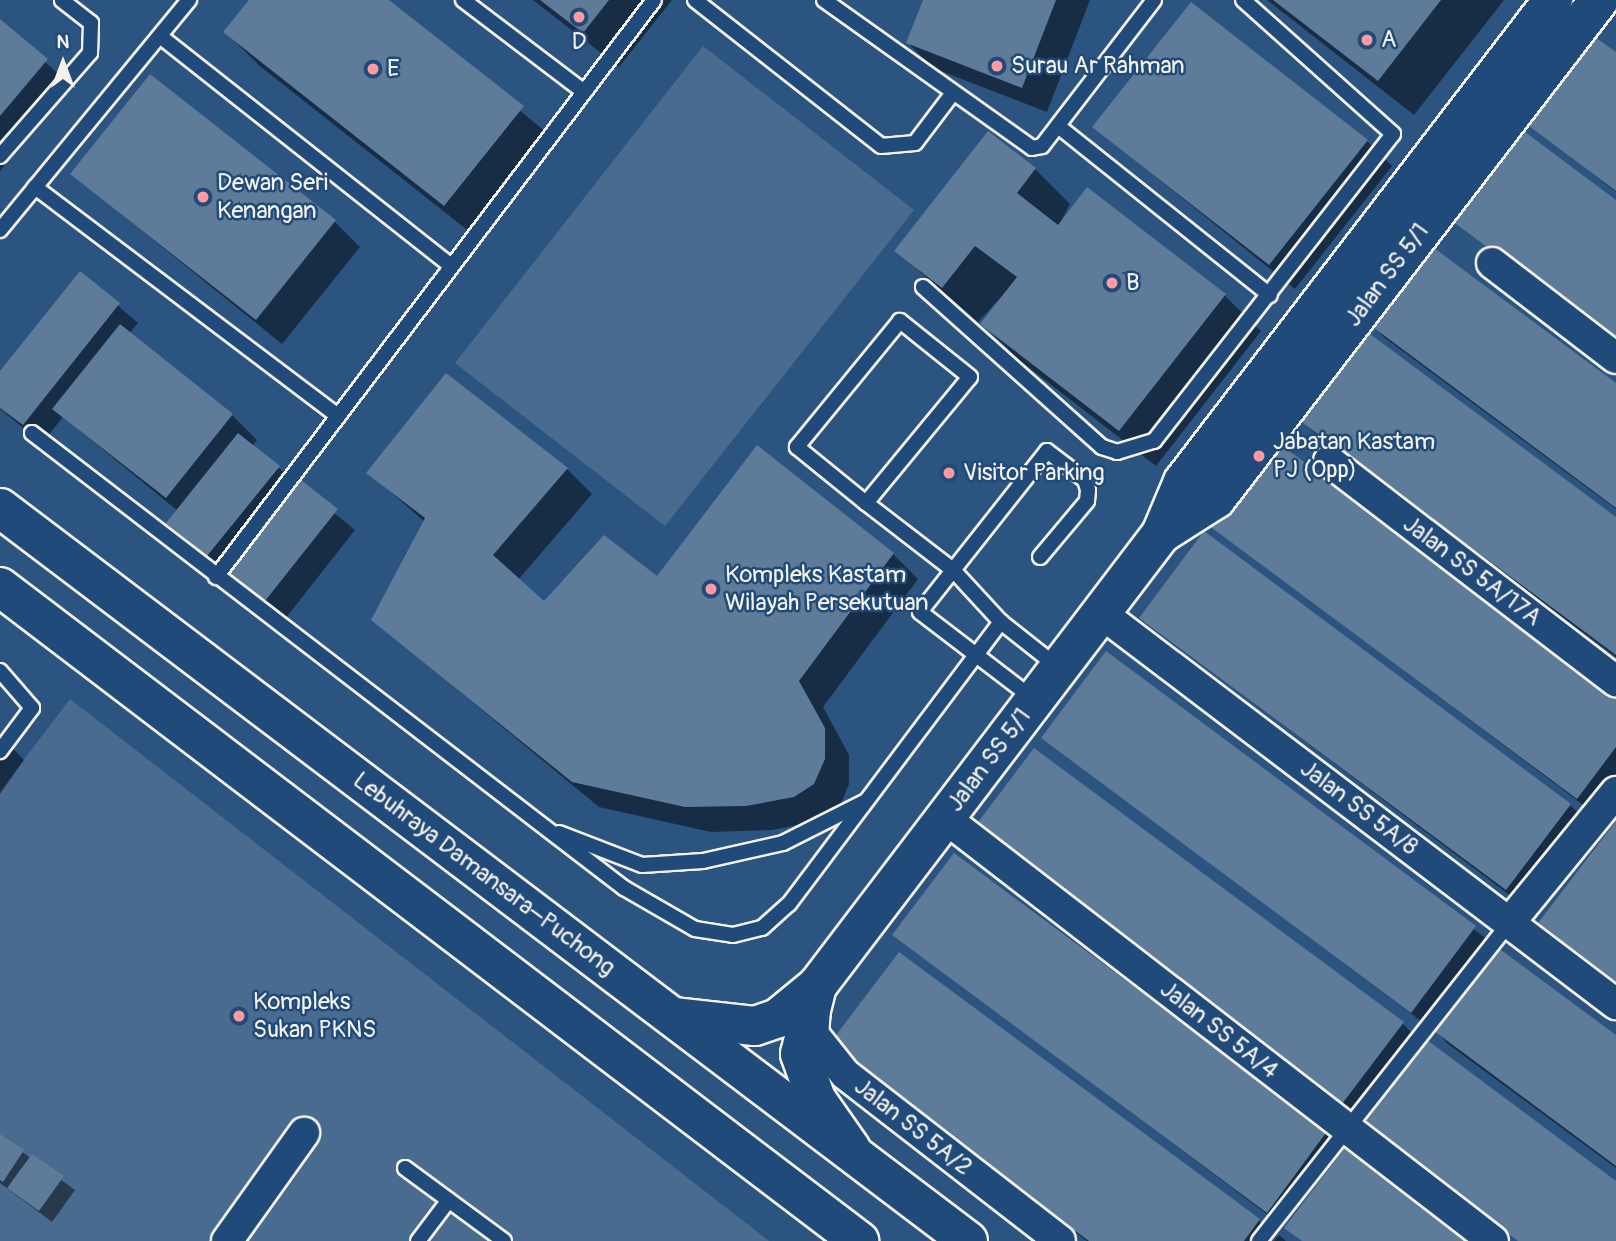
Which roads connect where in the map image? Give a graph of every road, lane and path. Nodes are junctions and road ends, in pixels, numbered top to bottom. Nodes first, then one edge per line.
1 (62, 0) edge
2 (189, 0) edge
3 (463, 0) edge
4 (654, 0) edge
5 (695, 0) edge
6 (824, 0) edge
7 (1154, 0) edge
8 (1243, 0) edge
9 (1598, 0) edge
10 (1545, 6) edge
11 (160, 36) junction
12 (584, 92) junction
13 (953, 93) junction
14 (1058, 126) junction
15 (0, 156) edge
16 (35, 187) junction
17 (0, 230) edge
18 (1492, 263) dead end
19 (451, 266) junction
20 (923, 287) dead end
21 (1270, 295) junction
22 (1616, 358) edge
23 (338, 415) junction
24 (32, 433) dead end
25 (1329, 461) dead end
26 (866, 503) junction
27 (0, 508) edge
28 (1161, 534) junction
29 (1040, 557) dead end
30 (953, 570) junction
31 (215, 578) junction
32 (0, 589) edge
33 (1101, 613) junction
34 (1001, 622) junction
35 (977, 656) junction
36 (1059, 668) junction
37 (0, 671) edge
38 (1616, 681) edge
39 (1035, 700) junction
40 (0, 751) edge
41 (1616, 792) edge
42 (868, 800) junction
43 (945, 818) junction
44 (544, 827) junction
45 (1510, 922) junction
46 (817, 986) junction
47 (1616, 1004) edge
48 (673, 1017) junction
49 (1346, 1129) junction
50 (304, 1133) dead end
51 (852, 1151) junction
52 (405, 1168) dead end
53 (449, 1200) junction
54 (227, 1241) edge
55 (418, 1241) edge
56 (504, 1241) edge
57 (859, 1241) edge
58 (968, 1241) edge
59 (1060, 1241) edge
60 (1259, 1241) edge
61 (1493, 1241) edge

1 - 15 lane
2 - 11 lane
3 - 12 lane
4 - 12 lane
5 - 13 lane
6 - 13 lane
7 - 14 lane
8 - 21 lane
9 - 28 main road, Jalan SS 5/1
10 - 28 main road, Jalan SS 5/1
11 - 16 lane
11 - 19 lane
12 - 19 lane
13 - 14 lane
14 - 21 lane
16 - 17 lane
16 - 23 lane
18 - 22 street
19 - 23 lane
20 - 21 lane
23 - 31 lane
24 - 31 lane
25 - 38 street, Jalan SS 5A/17A
26 - 26 lane
26 - 30 lane
27 - 48 main road, Lebuhraya Damansara–Puchong
28 - 33 main road, Jalan SS 5/1
29 - 30 lane
30 - 34 lane
30 - 35 lane
31 - 44 lane
32 - 57 main road
33 - 36 main road, Jalan SS 5/1
33 - 45 street, Jalan SS 5A/8
34 - 35 lane
34 - 36 lane
35 - 39 lane
35 - 42 lane
36 - 39 main road, Jalan SS 5/1
37 - 40 lane
39 - 43 main road, Jalan SS 5/1
41 - 45 street
42 - 44 lane
42 - 44 lane
43 - 46 main road, Jalan SS 5/1
43 - 49 street, Jalan SS 5A/4
45 - 47 street, Jalan SS 5A/8
45 - 49 lane
46 - 48 main road, Jalan SS 5/1
46 - 51 main road, Jalan SS 5/1
46 - 59 street, Jalan SS 5A/2
48 - 51 main road, Lebuhraya Damansara–Puchong
49 - 60 lane
49 - 61 street, Jalan SS 5A/4
50 - 54 street
51 - 58 main road, Lebuhraya Damansara–Puchong
52 - 53 lane
53 - 55 lane
53 - 56 lane

